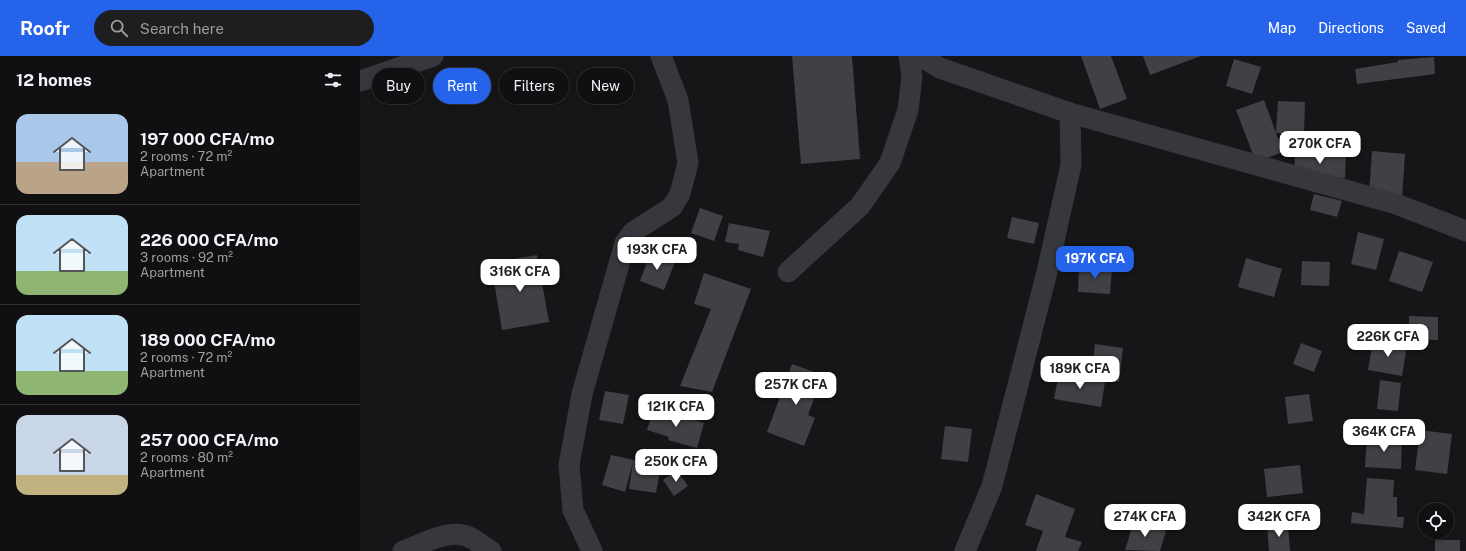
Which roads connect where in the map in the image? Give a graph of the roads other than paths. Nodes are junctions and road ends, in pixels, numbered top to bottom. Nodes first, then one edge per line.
1 (433, 56) edge
2 (661, 56) edge
3 (909, 56) edge
4 (920, 56) edge
5 (360, 81) edge
6 (1070, 113) junction
7 (1466, 231) edge
8 (788, 272) dead end
9 (404, 551) edge
10 (491, 551) edge
11 (592, 551) edge
12 (965, 551) edge

1 - 5 street
2 - 11 street
3 - 8 street
4 - 6 street
6 - 7 street
6 - 12 street
9 - 10 street

